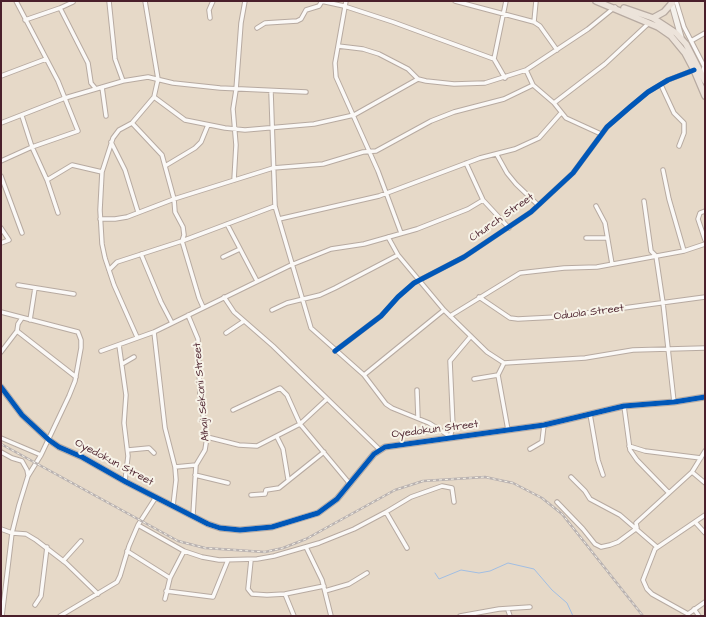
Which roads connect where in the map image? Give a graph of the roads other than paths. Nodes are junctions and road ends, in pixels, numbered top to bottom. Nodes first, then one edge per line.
1 (16, 1) edge
2 (109, 1) edge
3 (145, 1) edge
4 (213, 1) edge
5 (246, 1) edge
6 (322, 1) edge
7 (346, 1) edge
8 (455, 1) edge
9 (506, 1) edge
10 (536, 1) edge
11 (596, 1) edge
12 (603, 1) edge
13 (73, 2) dead end
14 (673, 2) edge
15 (344, 6) junction
16 (60, 8) junction
17 (615, 8) junction
18 (503, 15) junction
19 (210, 18) dead end
20 (25, 20) junction
21 (651, 20) junction
22 (534, 22) junction
23 (257, 28) dead end
24 (705, 33) edge
25 (681, 38) junction
26 (689, 42) junction
27 (338, 46) junction
28 (557, 50) junction
29 (46, 59) junction
30 (494, 59) junction
31 (526, 70) junction
32 (694, 70) junction
33 (1, 76) edge
34 (505, 78) junction
35 (158, 79) junction
36 (418, 79) junction
37 (704, 79) edge
38 (123, 81) junction
39 (533, 84) junction
40 (660, 85) junction
41 (102, 87) junction
42 (96, 89) junction
43 (236, 90) junction
44 (271, 92) junction
45 (306, 92) dead end
46 (705, 96) edge
47 (154, 97) junction
48 (65, 98) junction
49 (554, 103) junction
50 (561, 113) junction
51 (22, 116) junction
52 (106, 116) dead end
53 (354, 116) junction
54 (1, 123) edge
55 (132, 123) junction
56 (208, 125) junction
57 (273, 127) junction
58 (235, 129) junction
59 (602, 134) junction
60 (111, 142) junction
61 (679, 146) dead end
62 (32, 147) junction
63 (369, 151) junction
64 (497, 155) junction
65 (1, 161) edge
66 (466, 163) junction
67 (165, 166) junction
68 (273, 168) junction
69 (663, 170) dead end
70 (102, 172) junction
71 (1, 176) edge
72 (47, 180) junction
73 (234, 180) junction
74 (387, 193) junction
75 (174, 199) junction
76 (483, 200) junction
77 (644, 201) dead end
78 (538, 205) junction
79 (275, 206) junction
80 (596, 206) dead end
81 (705, 211) edge
82 (138, 212) junction
83 (58, 213) dead end
84 (100, 219) junction
85 (279, 219) junction
86 (228, 224) junction
87 (1, 228) edge
88 (509, 228) junction
89 (22, 233) dead end
90 (401, 233) junction
91 (388, 237) junction
92 (586, 238) dead end
93 (607, 238) junction
94 (705, 240) edge
95 (182, 241) junction
96 (1, 243) edge
97 (705, 244) edge
98 (240, 249) junction
99 (684, 251) junction
100 (141, 254) junction
101 (398, 255) junction
102 (656, 256) junction
103 (223, 257) dead end
104 (291, 264) junction
105 (612, 264) junction
106 (110, 270) junction
107 (420, 280) junction
108 (257, 281) junction
109 (18, 285) dead end
110 (35, 288) junction
111 (74, 294) dead end
112 (224, 297) junction
113 (479, 297) junction
114 (705, 297) edge
115 (301, 300) junction
116 (663, 302) junction
117 (203, 307) junction
118 (272, 310) dead end
119 (444, 310) junction
120 (1, 312) edge
121 (188, 315) junction
122 (450, 316) junction
123 (22, 318) junction
124 (30, 320) junction
125 (244, 321) junction
126 (172, 323) junction
127 (17, 331) junction
128 (154, 332) junction
129 (226, 334) dead end
130 (471, 336) junction
131 (137, 337) junction
132 (119, 345) junction
133 (705, 348) edge
134 (670, 350) junction
135 (101, 351) dead end
136 (335, 351) junction
137 (1, 352) edge
138 (134, 357) dead end
139 (504, 363) junction
140 (122, 364) junction
141 (364, 375) junction
142 (498, 375) junction
143 (76, 377) junction
144 (474, 380) dead end
145 (1, 387) edge
146 (417, 390) dead end
147 (705, 397) edge
148 (327, 399) junction
149 (674, 402) junction
150 (624, 406) junction
151 (233, 410) dead end
152 (590, 414) junction
153 (418, 418) junction
154 (300, 424) junction
155 (544, 425) junction
156 (508, 430) junction
157 (278, 436) junction
158 (207, 437) junction
159 (452, 437) junction
160 (1, 438) edge
161 (49, 440) junction
162 (629, 446) junction
163 (379, 449) junction
164 (530, 449) dead end
165 (128, 450) junction
166 (705, 451) edge
167 (1, 452) edge
168 (324, 452) junction
169 (154, 453) dead end
170 (41, 455) junction
171 (701, 458) junction
172 (196, 465) junction
173 (175, 468) junction
174 (692, 472) junction
175 (195, 475) junction
176 (28, 476) junction
177 (603, 476) dead end
178 (571, 477) dead end
179 (288, 479) junction
180 (125, 481) junction
181 (228, 483) dead end
182 (705, 483) edge
183 (350, 484) junction
184 (669, 493) junction
185 (251, 495) dead end
186 (156, 497) junction
187 (454, 502) dead end
188 (557, 502) dead end
189 (174, 506) junction
190 (386, 512) junction
191 (705, 514) edge
192 (192, 516) junction
193 (695, 522) junction
194 (138, 525) junction
195 (637, 528) junction
196 (1, 529) edge
197 (12, 533) junction
198 (705, 533) edge
199 (81, 541) dead end
200 (47, 547) junction
201 (306, 547) junction
202 (657, 547) junction
203 (407, 548) dead end
204 (127, 550) junction
205 (184, 551) junction
206 (64, 560) junction
207 (228, 560) junction
208 (251, 560) junction
209 (367, 573) dead end
210 (170, 578) junction
211 (324, 586) junction
212 (166, 591) junction
213 (324, 591) junction
214 (98, 594) junction
215 (284, 594) junction
216 (165, 599) dead end
217 (705, 602) edge
218 (35, 605) dead end
219 (530, 607) dead end
220 (694, 609) junction
221 (508, 610) junction
222 (688, 615) edge
223 (2, 616) edge
224 (60, 616) edge
225 (294, 616) edge
226 (331, 616) edge
227 (460, 616) edge
228 (510, 616) edge
229 (699, 616) edge

1 - 20 street
2 - 38 street
3 - 35 street
4 - 19 street
5 - 43 street
6 - 15 street
6 - 23 street
7 - 15 street
8 - 18 street
9 - 18 street
10 - 22 street
11 - 17 main road
12 - 21 main road
13 - 16 street
14 - 21 main road
14 - 25 street
14 - 26 street
15 - 27 street
15 - 30 street
16 - 20 street
16 - 42 street
17 - 21 main road
17 - 28 street
18 - 22 street
18 - 30 street
20 - 29 street
21 - 25 main road
21 - 32 main road
21 - 49 street
22 - 28 street
24 - 26 street
25 - 26 main road
26 - 37 main road
27 - 36 street
27 - 53 street
28 - 31 street
29 - 33 street
29 - 48 street
30 - 34 street
31 - 34 street
31 - 39 street
32 - 40 street, Church Street
32 - 46 main road
34 - 36 street
35 - 38 street
35 - 43 street
35 - 47 street
36 - 53 street
38 - 41 street
39 - 49 street
39 - 63 street
40 - 59 street, Church Street
40 - 61 street
41 - 42 street
41 - 52 street
42 - 48 street
43 - 44 street
43 - 58 street
44 - 45 street
44 - 57 street
47 - 55 street
47 - 56 street
48 - 51 street
48 - 62 street
49 - 50 street
50 - 59 street
50 - 64 street
51 - 54 street
51 - 62 street
53 - 57 street
53 - 63 street
55 - 60 street
55 - 67 street
56 - 58 street
56 - 67 street
57 - 58 street
57 - 68 street
58 - 73 street
59 - 78 street, Church Street
60 - 70 street
60 - 82 street
62 - 65 street
62 - 72 street
63 - 68 street
63 - 74 street
64 - 66 street
64 - 78 street
66 - 74 street
66 - 76 street
67 - 75 street
68 - 73 street
68 - 79 street
69 - 99 street
70 - 72 street
70 - 84 street
71 - 89 street
72 - 83 street
73 - 75 street
74 - 85 street
74 - 90 street
75 - 82 street
75 - 95 street
76 - 88 street
76 - 90 street
77 - 102 street
78 - 88 street, Church Street
79 - 85 street
79 - 86 street
80 - 93 street
81 - 94 street
82 - 84 street
84 - 106 street
85 - 104 street
86 - 95 street
86 - 98 street
87 - 96 street
88 - 107 street, Church Street
90 - 91 street
91 - 101 street
91 - 104 street
92 - 93 street
93 - 105 street
95 - 100 street
95 - 117 street
97 - 99 street
98 - 103 street
98 - 108 street
99 - 102 street
100 - 106 street
100 - 126 street
101 - 107 street
101 - 115 street
102 - 105 street
102 - 116 street
104 - 108 street
104 - 115 street
105 - 113 street
106 - 131 street
107 - 119 street
107 - 136 street, Church Street
108 - 112 street
109 - 110 street
110 - 111 street
110 - 124 street
112 - 117 street
112 - 125 street
113 - 116 street, Oduola Street
113 - 122 street
114 - 116 street, Oduola Street
115 - 118 street
115 - 136 street
116 - 134 street
117 - 121 street
119 - 122 street
119 - 141 street
120 - 123 street
121 - 126 street
121 - 158 street, Alhaji Sekoni Street
122 - 130 street
123 - 124 street
123 - 127 street
124 - 143 street
125 - 129 street
125 - 148 street
126 - 128 street
127 - 137 street
127 - 143 street
128 - 131 street
128 - 173 street
130 - 139 street
130 - 159 street
131 - 132 street
132 - 135 street
132 - 140 street
133 - 134 street
134 - 139 street
134 - 149 street
136 - 141 street
138 - 140 street
139 - 142 street
140 - 165 street
141 - 153 street
142 - 144 street
142 - 156 street
143 - 161 street
145 - 161 street, Oyedokun Street
146 - 153 street
147 - 149 street, Oyedokun Street
148 - 154 street
148 - 163 street
149 - 150 street, Oyedokun Street
150 - 152 street, Oyedokun Street
150 - 162 street
151 - 154 street
152 - 155 street, Oyedokun Street
152 - 177 street
153 - 159 street
154 - 157 street
154 - 168 street
155 - 156 street, Oyedokun Street
155 - 164 street
156 - 159 street, Oyedokun Street
157 - 158 street
157 - 179 street
158 - 172 street, Alhaji Sekoni Street
159 - 163 street, Oyedokun Street
160 - 170 street
161 - 170 street
161 - 180 street, Oyedokun Street
162 - 171 street
162 - 184 street
163 - 183 street, Oyedokun Street
165 - 169 street
165 - 180 street
166 - 171 street
167 - 176 street
168 - 179 street
168 - 183 street
170 - 176 street
171 - 174 street
172 - 173 street
172 - 175 street, Alhaji Sekoni Street
173 - 189 street
174 - 182 street
174 - 184 street
175 - 181 street
175 - 192 street, Alhaji Sekoni Street
176 - 197 street
178 - 195 street
179 - 185 street
180 - 186 street, Oyedokun Street
183 - 192 street, Oyedokun Street
184 - 195 street
186 - 189 street, Oyedokun Street
186 - 194 street
187 - 190 street
188 - 195 street
189 - 192 street, Oyedokun Street
190 - 201 street
190 - 203 street
191 - 193 street
193 - 198 street
193 - 202 street
194 - 204 street
194 - 205 street
195 - 202 street
196 - 197 street
197 - 200 street
197 - 223 street
199 - 206 street
200 - 206 street
200 - 218 street
201 - 208 street
201 - 211 street
202 - 222 street
204 - 210 street
204 - 214 street
205 - 207 street
205 - 210 street
206 - 214 street
207 - 208 street
207 - 212 street
208 - 215 street
209 - 213 street
210 - 212 street
211 - 213 street
211 - 215 street
212 - 216 street
213 - 226 street
214 - 224 street
215 - 225 street
217 - 220 street
219 - 221 street
220 - 222 street
220 - 229 street
221 - 227 street
221 - 228 street

